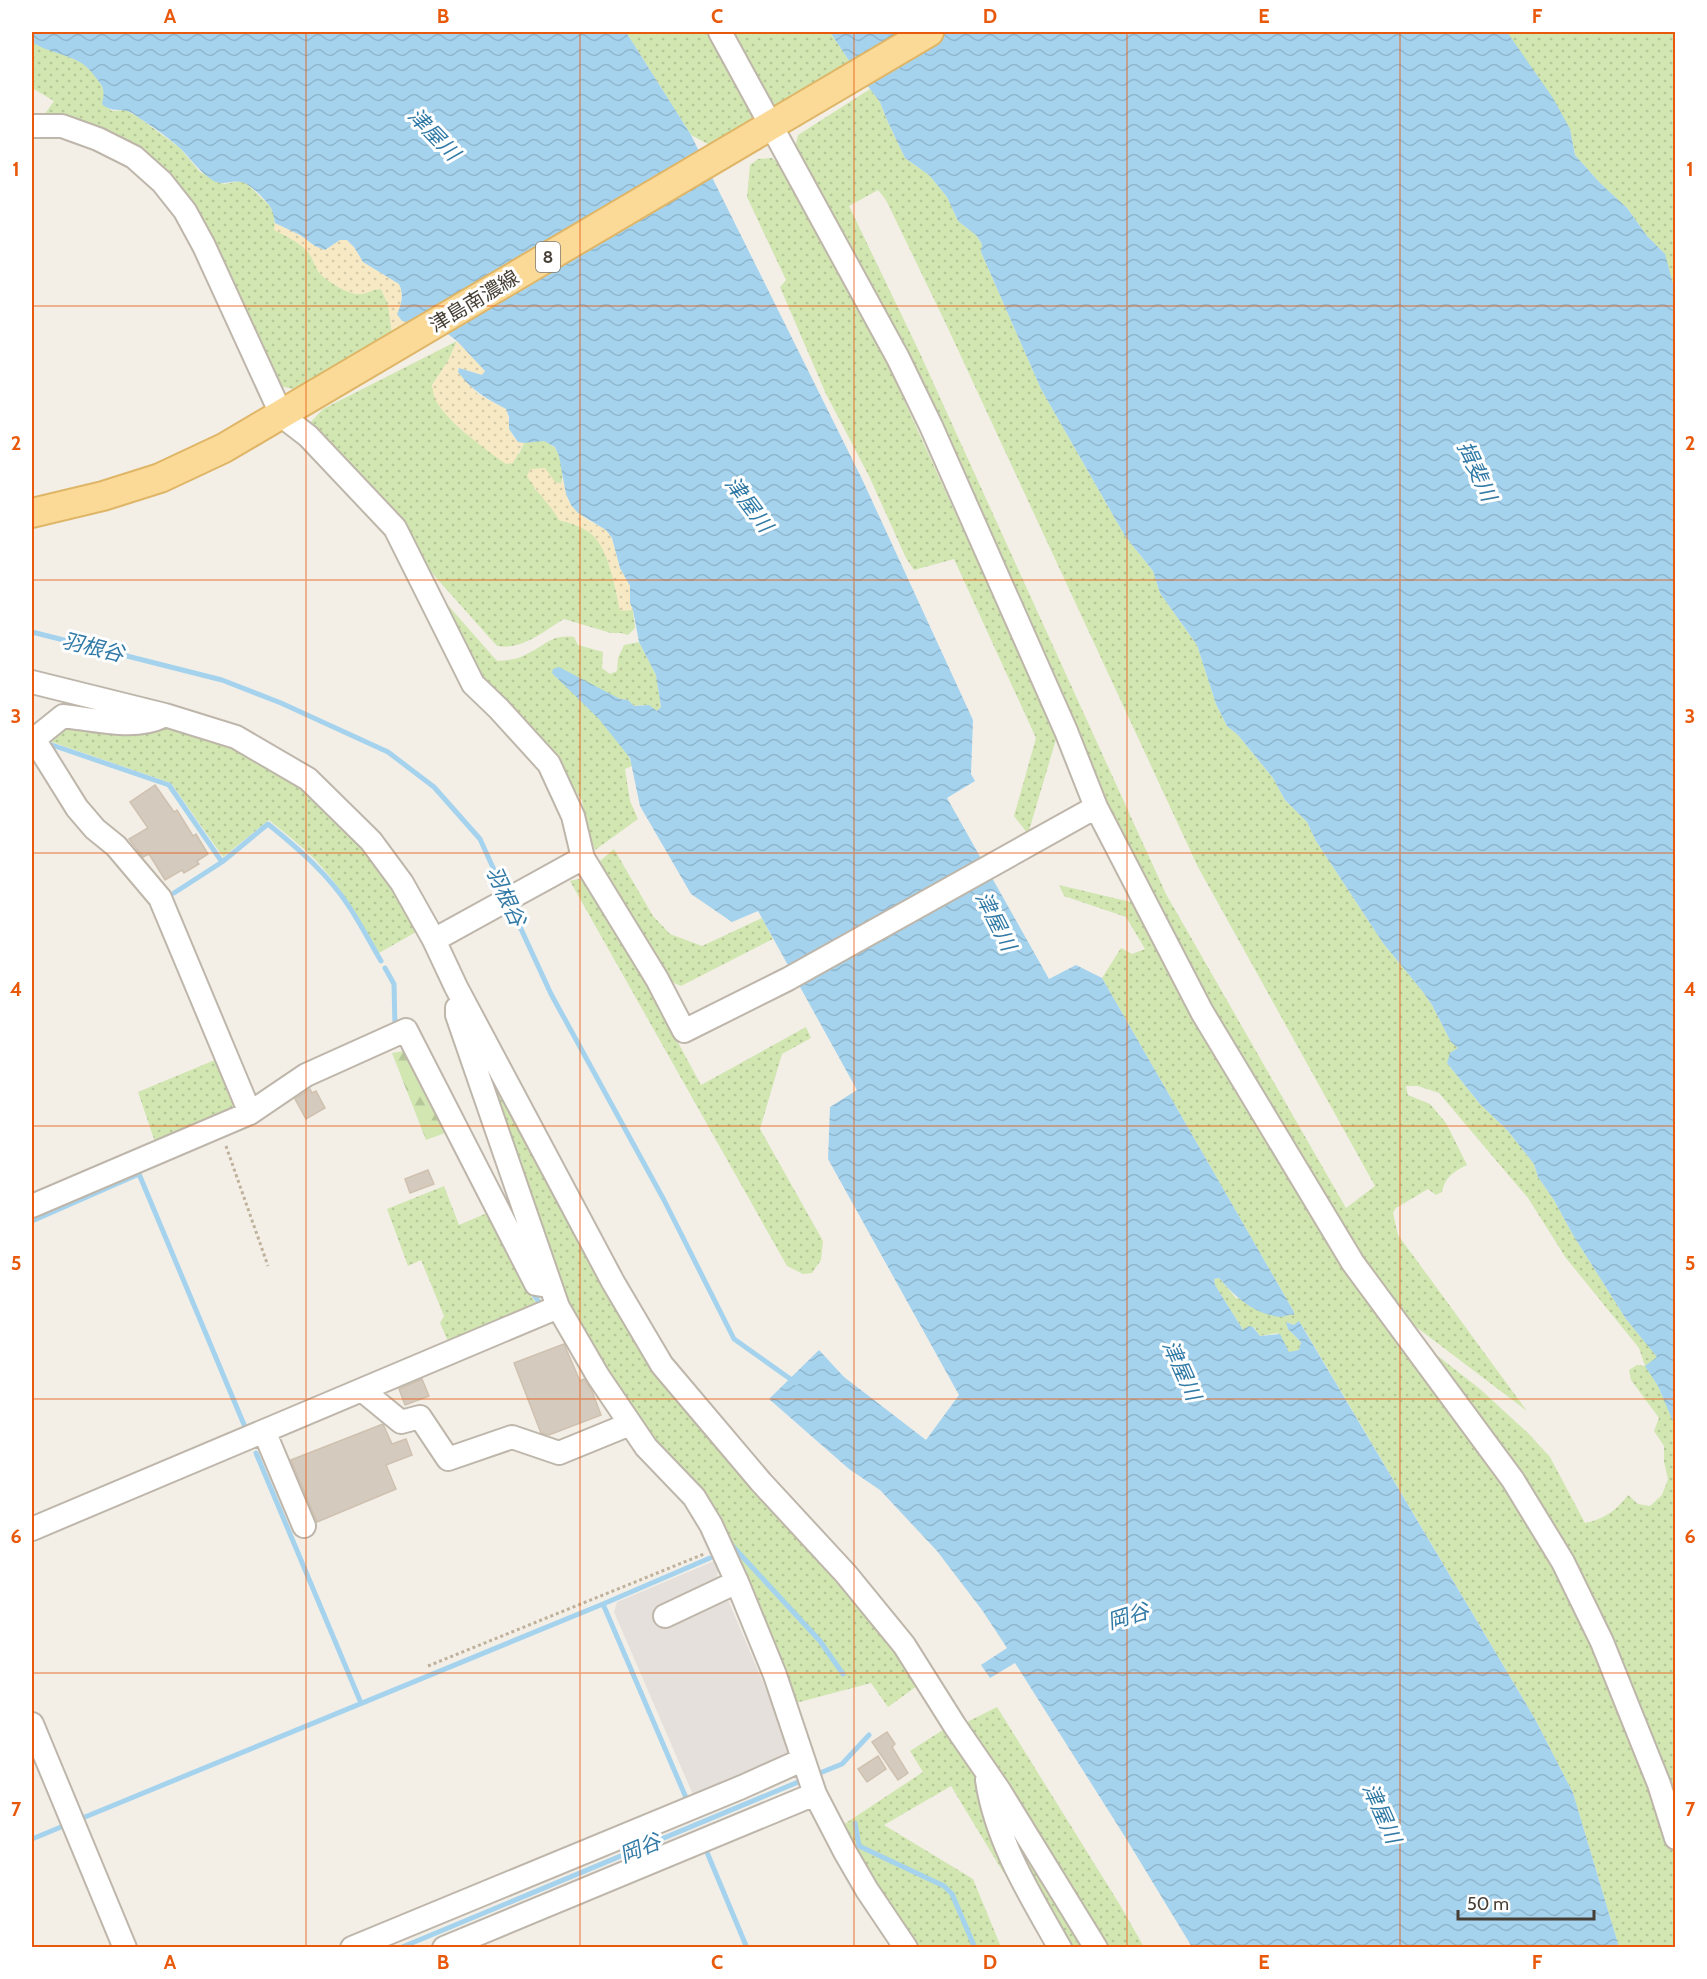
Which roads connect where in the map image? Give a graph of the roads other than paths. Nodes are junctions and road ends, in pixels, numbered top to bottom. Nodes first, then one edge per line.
1 (720, 32) edge
2 (929, 32) edge
3 (32, 126) edge
4 (769, 126) junction
5 (282, 416) junction
6 (32, 513) edge
7 (32, 682) edge
8 (165, 715) junction
9 (33, 740) edge
10 (1096, 807) junction
11 (575, 864) junction
12 (442, 935) junction
13 (456, 987) junction
14 (250, 1113) junction
15 (32, 1206) edge
16 (554, 1297) junction
17 (362, 1390) junction
18 (630, 1424) junction
19 (264, 1431) junction
20 (303, 1526) dead end
21 (32, 1529) edge
22 (737, 1582) junction
23 (665, 1616) dead end
24 (32, 1724) edge
25 (985, 1770) junction
26 (808, 1777) junction
27 (1676, 1838) edge
28 (125, 1947) edge
29 (352, 1947) edge
30 (444, 1947) edge
31 (906, 1947) edge
32 (1060, 1947) edge
33 (1096, 1947) edge

1 - 4 street
2 - 4 main road, 津島南濃線 / 8
3 - 5 street
4 - 5 main road, 津島南濃線 / 8
4 - 10 street
5 - 6 main road, 津島南濃線 / 8
5 - 11 street
7 - 8 street
8 - 9 street
8 - 12 street
9 - 14 street
10 - 11 street
10 - 27 street
11 - 12 street
12 - 13 street
13 - 16 street
13 - 25 street
14 - 15 street
14 - 16 street
16 - 17 street
16 - 18 street
17 - 18 street
17 - 19 street
18 - 22 street
19 - 20 street
19 - 21 street
22 - 23 street
22 - 26 street
24 - 28 street
25 - 32 street
25 - 33 street
26 - 29 street
26 - 30 street
26 - 31 street

